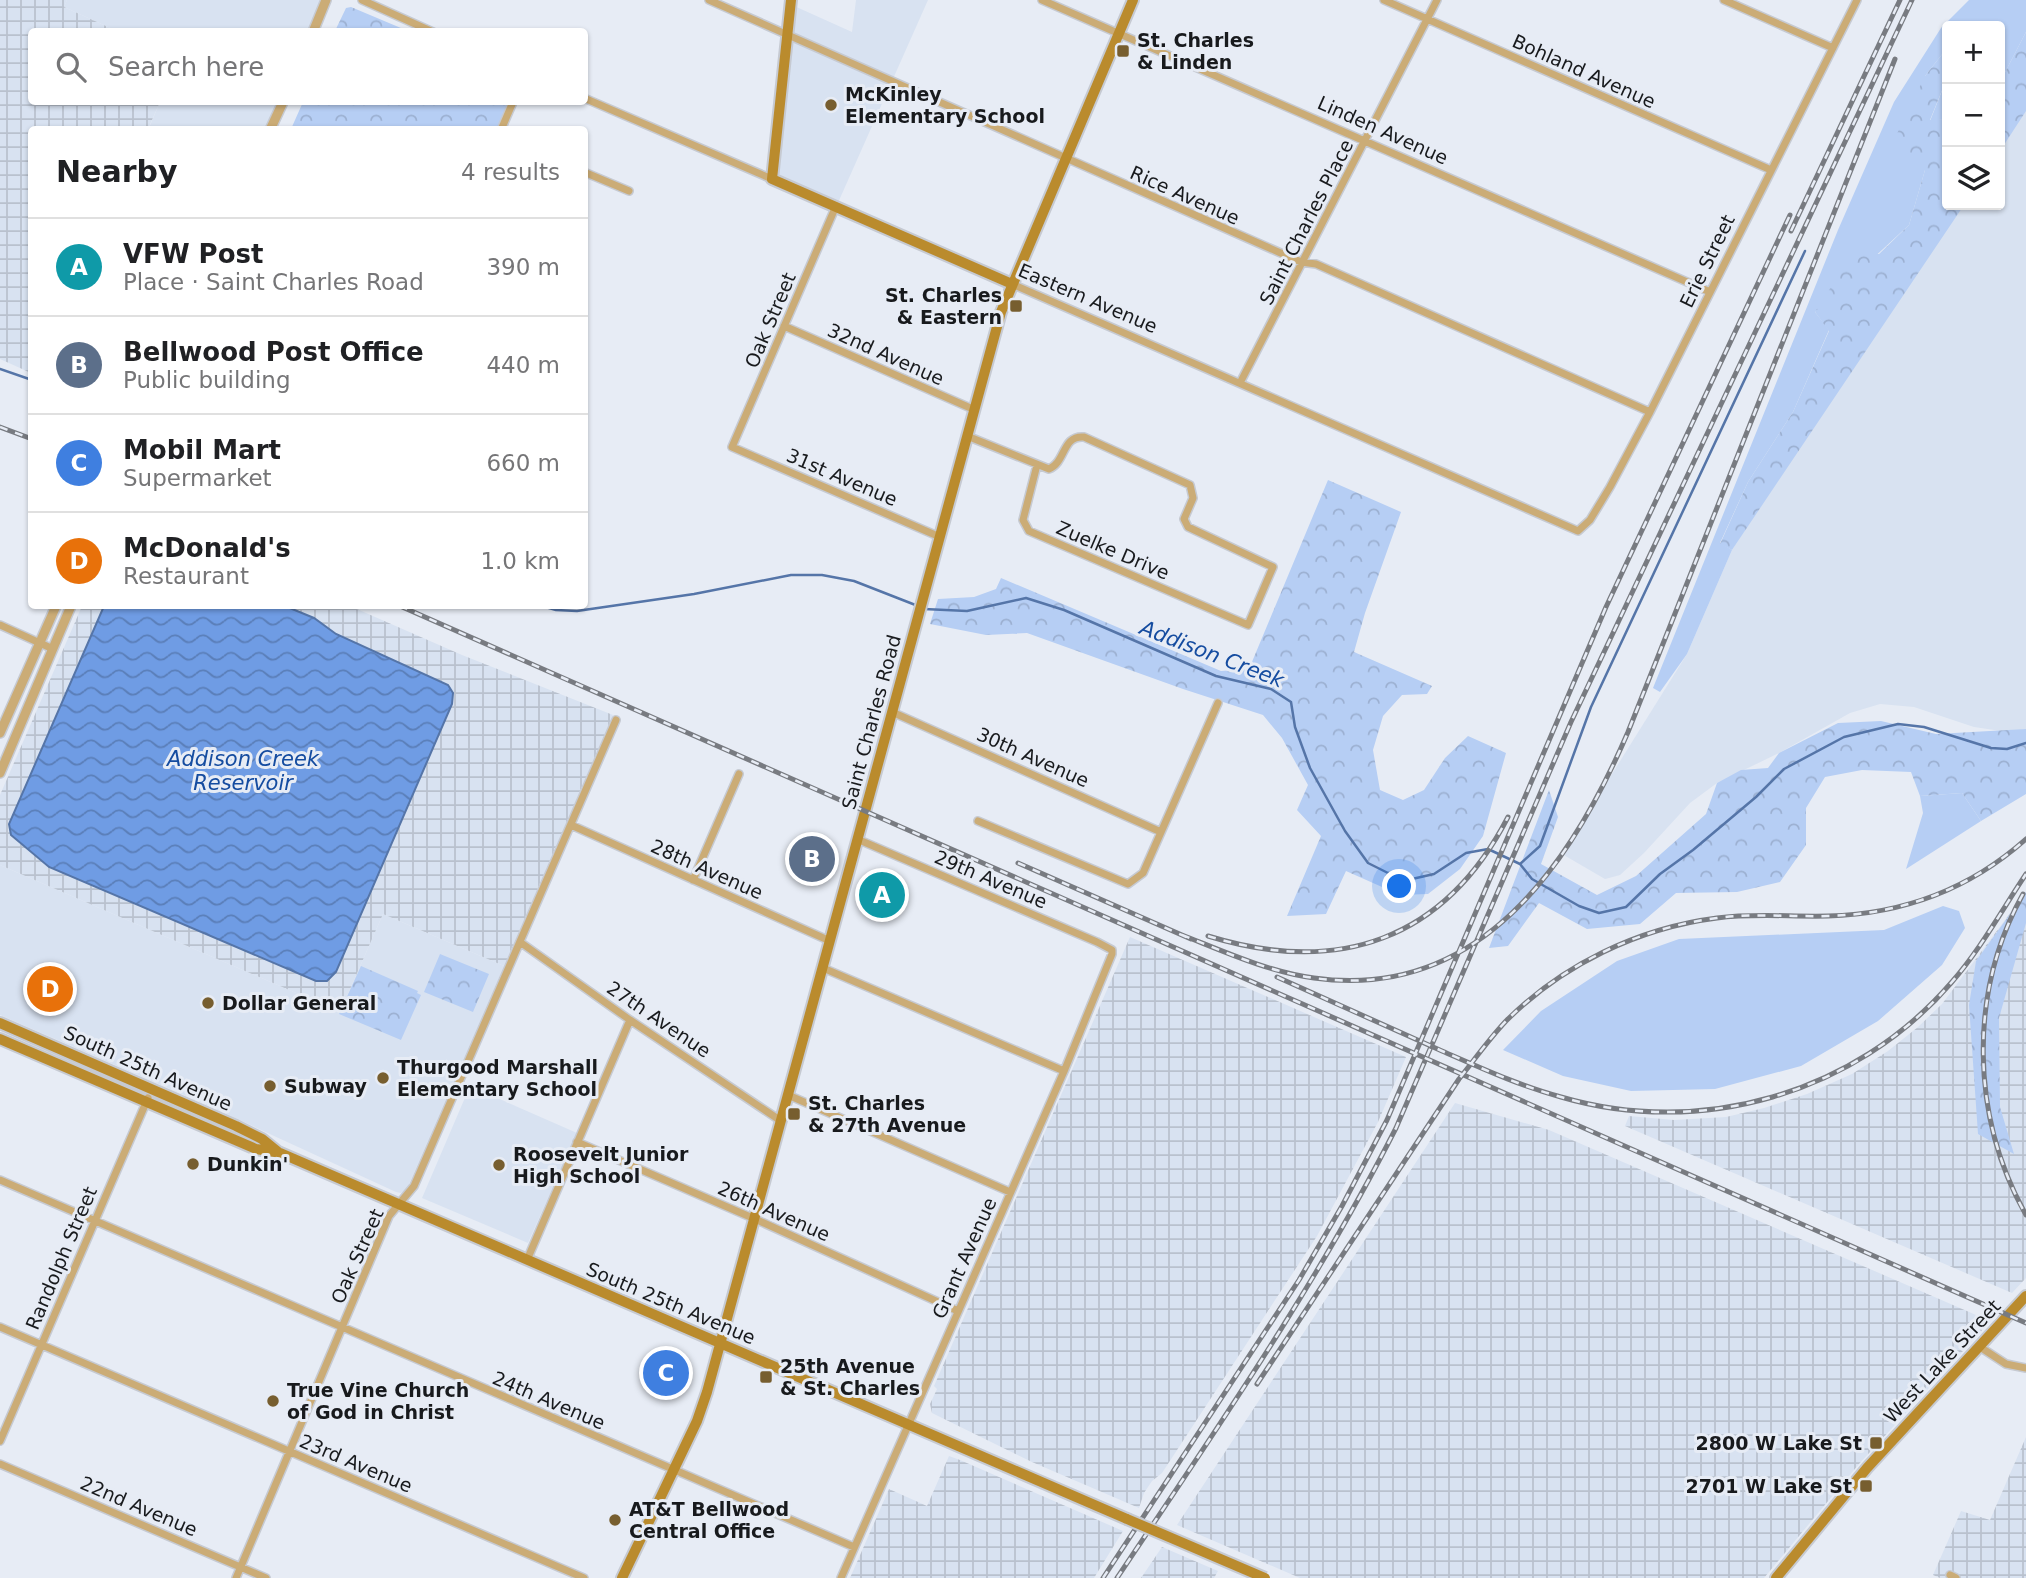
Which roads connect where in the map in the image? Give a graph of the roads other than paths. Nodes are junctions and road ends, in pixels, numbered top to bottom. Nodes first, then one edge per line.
1 (326, 0) edge
2 (362, 0) edge
3 (709, 0) edge
4 (791, 0) edge
5 (1042, 0) edge
6 (1133, 0) edge
7 (1384, 0) edge
8 (1437, 0) edge
9 (1724, 0) edge
10 (1857, 0) edge
11 (1428, 19) junction
12 (315, 28) edge
13 (424, 28) edge
14 (1119, 34) junction
15 (788, 36) junction
16 (1833, 48) junction
17 (588, 100) edge
18 (281, 105) edge
19 (512, 105) edge
20 (273, 126) edge
21 (503, 126) edge
22 (1366, 140) junction
23 (1064, 159) junction
24 (1771, 170) junction
25 (588, 174) edge
26 (772, 178) junction
27 (629, 191) dead end
28 (836, 206) junction
29 (1301, 262) junction
30 (1012, 284) junction
31 (1710, 292) junction
32 (784, 326) junction
33 (1240, 383) junction
34 (975, 410) junction
35 (1650, 412) junction
36 (967, 436) junction
37 (732, 447) joint
38 (1037, 465) junction
39 (1578, 531) joint
40 (940, 537) junction
41 (55, 609) edge
42 (70, 609) edge
43 (0, 625) edge
44 (39, 642) junction
45 (53, 649) junction
46 (1218, 703) dead end
47 (892, 712) junction
48 (616, 720) dead end
49 (0, 733) edge
50 (0, 773) edge
51 (739, 774) dead end
52 (978, 821) dead end
53 (571, 825) junction
54 (1161, 832) junction
55 (857, 839) junction
56 (693, 880) junction
57 (830, 941) junction
58 (520, 942) junction
59 (1112, 950) joint
60 (822, 968) junction
61 (630, 1020) junction
62 (0, 1023) edge
63 (0, 1039) edge
64 (77, 1056) junction
65 (71, 1070) junction
66 (1063, 1071) junction
67 (152, 1088) junction
68 (788, 1095) junction
69 (146, 1102) junction
70 (781, 1121) junction
71 (577, 1142) junction
72 (278, 1152) junction
73 (0, 1180) edge
74 (1010, 1192) junction
75 (399, 1204) junction
76 (755, 1219) junction
77 (94, 1220) junction
78 (527, 1260) junction
79 (2026, 1296) edge
80 (958, 1311) junction
81 (0, 1326) edge
82 (342, 1327) junction
83 (720, 1343) junction
84 (41, 1345) junction
85 (1980, 1347) junction
86 (2026, 1368) edge
87 (908, 1425) junction
88 (0, 1441) edge
89 (289, 1451) junction
90 (0, 1464) edge
91 (673, 1470) junction
92 (854, 1547) junction
93 (240, 1567) junction
94 (236, 1578) edge
95 (266, 1578) edge
96 (584, 1578) edge
97 (622, 1578) edge
98 (841, 1578) edge
99 (1265, 1578) edge
100 (1776, 1578) edge

1 - 12 street
2 - 13 street
3 - 15 street, Rice Avenue
4 - 15 main road
5 - 14 street, Linden Avenue
6 - 14 main road, Saint Charles Road
7 - 11 street, Bohland Avenue
8 - 11 street, Saint Charles Place
9 - 16 street
10 - 16 street, Erie Street
11 - 22 street, Saint Charles Place
11 - 24 street, Bohland Avenue
14 - 22 street, Linden Avenue
14 - 23 main road, Saint Charles Road
15 - 23 street, Rice Avenue
15 - 26 main road
16 - 24 street, Erie Street
17 - 26 street, Eastern Avenue
18 - 20 street
19 - 21 street
22 - 29 street, Saint Charles Place
22 - 31 street, Linden Avenue
23 - 29 street, Rice Avenue
23 - 30 main road, Saint Charles Road
24 - 31 street, Erie Street
25 - 27 street
26 - 28 main road, Eastern Avenue
28 - 30 main road, Eastern Avenue
28 - 32 street, Oak Street
29 - 33 street, Saint Charles Place
29 - 35 street, Rice Avenue
30 - 33 street, Eastern Avenue
30 - 34 main road, Saint Charles Road
31 - 35 street, Erie Street
32 - 34 street, 32nd Avenue
32 - 37 street, Oak Street
33 - 39 street, Eastern Avenue
34 - 36 main road, Saint Charles Road
35 - 39 street, Erie Street
36 - 38 street
36 - 40 main road, Saint Charles Road
37 - 40 street, 31st Avenue
38 - 38 street, Zuelke Drive
40 - 47 main road, Saint Charles Road
41 - 44 street
42 - 45 street
43 - 44 street
44 - 45 street
44 - 49 street
45 - 50 street
46 - 54 street
47 - 54 street, 30th Avenue
47 - 55 main road, Saint Charles Road
48 - 53 street, Oak Street
51 - 56 street
52 - 54 street
53 - 56 street, 28th Avenue
53 - 58 street, Oak Street
55 - 57 main road, Saint Charles Road
55 - 59 street, 29th Avenue
56 - 57 street, 28th Avenue
57 - 60 main road, Saint Charles Road
58 - 61 street, 27th Avenue
58 - 75 street, Oak Street
59 - 66 street, Grant Avenue
60 - 66 street
60 - 68 main road, Saint Charles Road
61 - 70 street, 27th Avenue
61 - 71 street
62 - 64 main road, South 25th Avenue
63 - 65 main road, South 25th Avenue
64 - 65 main road
64 - 67 main road, South 25th Avenue
65 - 69 main road, South 25th Avenue
66 - 74 street, Grant Avenue
67 - 69 street, Randolph Street
67 - 72 main road, South 25th Avenue
68 - 70 main road, Saint Charles Road
68 - 74 street
69 - 72 main road, South 25th Avenue
69 - 77 street, Randolph Street
70 - 76 main road, Saint Charles Road
71 - 76 street, 26th Avenue
71 - 78 street
72 - 75 main road, South 25th Avenue
73 - 77 street, 24th Avenue
74 - 80 street, Grant Avenue
75 - 78 main road, South 25th Avenue
75 - 82 street, Oak Street
76 - 80 street, 26th Avenue
76 - 83 main road, Saint Charles Road
77 - 82 street, 24th Avenue
77 - 84 street, Randolph Street
78 - 83 main road, South 25th Avenue
79 - 85 main road, West Lake Street
80 - 87 street, Grant Avenue
81 - 84 street, 23rd Avenue
82 - 89 street, Oak Street
82 - 91 street, 24th Avenue
83 - 87 main road, South 25th Avenue
83 - 91 main road, Saint Charles Road
84 - 88 street, Randolph Street
84 - 89 street, 23rd Avenue
85 - 86 street
85 - 100 main road, West Lake Street
87 - 92 street, Grant Avenue
87 - 99 main road, South 25th Avenue, bridge
89 - 93 street, Oak Street
89 - 96 street, 23rd Avenue
90 - 93 street, 22nd Avenue
91 - 92 street, 24th Avenue
91 - 97 main road, Saint Charles Road
92 - 98 street, Grant Avenue
93 - 94 street, Oak Street
93 - 95 street, 22nd Avenue

